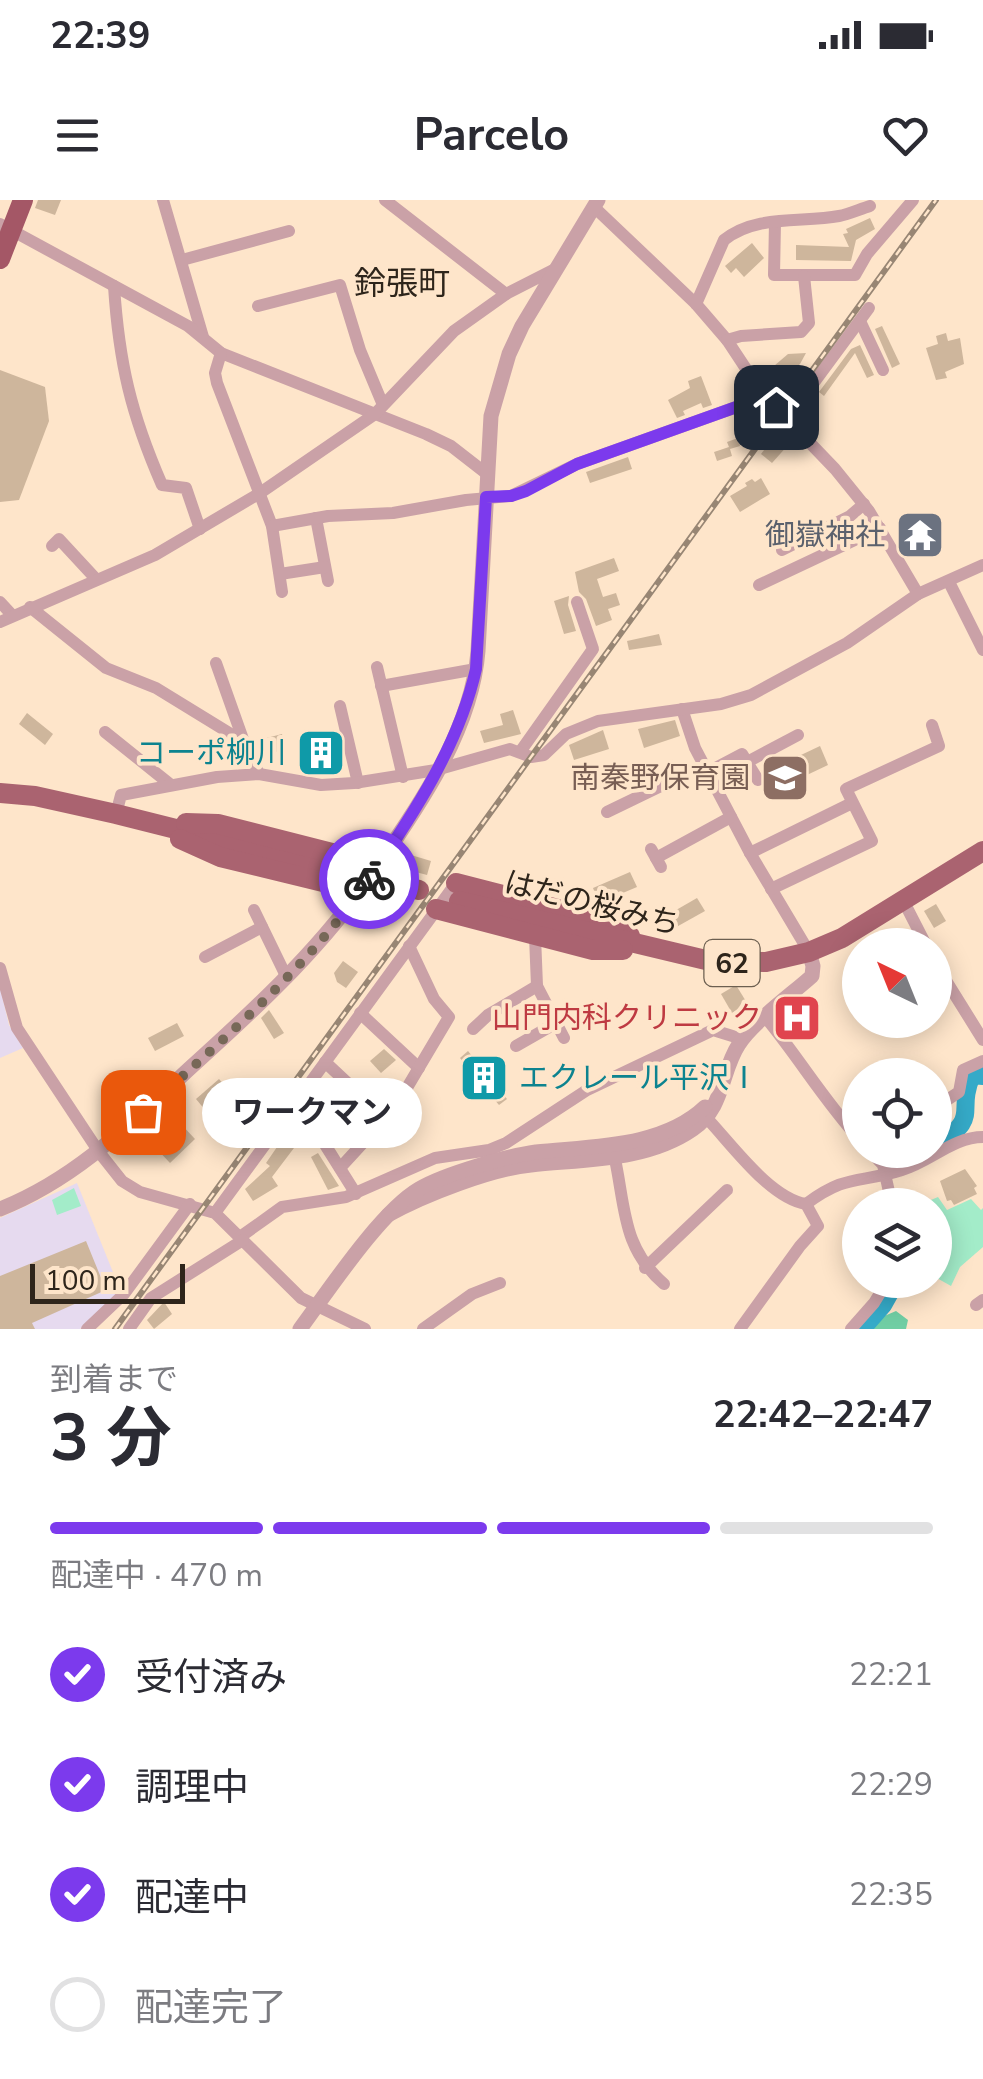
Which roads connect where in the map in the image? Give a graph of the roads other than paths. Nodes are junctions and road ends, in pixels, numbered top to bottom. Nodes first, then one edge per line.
1 (23, 200) edge
2 (163, 200) edge
3 (385, 200) edge
4 (913, 200) edge
5 (593, 202) edge
6 (868, 203) edge
7 (775, 222) junction
8 (5, 228) edge
9 (290, 231) dead end
10 (883, 233) junction
11 (0, 260) edge
12 (182, 260) junction
13 (553, 270) junction
14 (804, 276) junction
15 (114, 286) junction
16 (506, 294) junction
17 (696, 304) junction
18 (258, 306) dead end
19 (869, 308) dead end
20 (860, 321) junction
21 (203, 337) junction
22 (728, 340) junction
23 (221, 353) junction
24 (883, 370) dead end
25 (762, 394) junction
26 (379, 410) junction
27 (786, 419) junction
28 (487, 474) junction
29 (260, 494) junction
30 (486, 497) junction
31 (864, 504) junction
32 (316, 518) junction
33 (272, 526) junction
34 (880, 528) junction
35 (200, 530) junction
36 (56, 539) dead end
37 (782, 550) dead end
38 (983, 564) edge
39 (280, 574) junction
40 (96, 578) junction
41 (949, 582) junction
42 (759, 585) dead end
43 (282, 592) dead end
44 (918, 594) junction
45 (0, 602) edge
46 (577, 602) dead end
47 (30, 607) junction
48 (6, 619) edge
49 (983, 650) edge
50 (216, 663) dead end
51 (377, 667) dead end
52 (476, 669) junction
53 (381, 686) junction
54 (340, 706) dead end
55 (682, 709) junction
56 (932, 726) dead end
57 (104, 732) dead end
58 (792, 736) dead end
59 (244, 742) junction
60 (520, 752) junction
61 (749, 761) junction
62 (706, 768) junction
63 (436, 770) junction
64 (259, 774) junction
65 (403, 777) junction
66 (758, 780) dead end
67 (358, 783) junction
68 (171, 785) junction
69 (0, 793) edge
70 (852, 803) junction
71 (607, 812) dead end
72 (116, 814) junction
73 (731, 817) junction
74 (164, 826) junction
75 (983, 851) edge
76 (750, 853) junction
77 (656, 858) dead end
78 (378, 866) junction
79 (362, 889) junction
80 (771, 889) junction
81 (420, 890) dead end
82 (458, 892) joint
83 (904, 902) junction
84 (436, 909) junction
85 (254, 910) dead end
86 (262, 927) junction
87 (917, 928) edge
88 (534, 936) junction
89 (210, 937) dead end
90 (409, 946) junction
91 (650, 948) junction
92 (809, 952) junction
93 (0, 968) edge
94 (287, 978) junction
95 (538, 986) junction
96 (952, 990) edge
97 (360, 1013) junction
98 (766, 1018) junction
99 (558, 1022) junction
100 (515, 1026) dead end
101 (472, 1028) dead end
102 (564, 1038) dead end
103 (742, 1039) junction
104 (983, 1040) edge
105 (983, 1061) edge
106 (325, 1062) junction
107 (419, 1068) junction
108 (952, 1097) edge
109 (297, 1100) junction
110 (704, 1115) junction
111 (386, 1120) junction
112 (842, 1121) edge
113 (983, 1137) edge
114 (613, 1151) junction
115 (99, 1152) junction
116 (493, 1162) junction
117 (340, 1168) junction
118 (882, 1168) edge
119 (886, 1174) junction
120 (889, 1188) edge
121 (727, 1190) dead end
122 (356, 1194) junction
123 (190, 1204) junction
124 (806, 1204) junction
125 (0, 1209) edge
126 (216, 1213) junction
127 (242, 1239) junction
128 (645, 1268) junction
129 (500, 1282) dead end
130 (664, 1284) dead end
131 (877, 1298) edge
132 (317, 1307) junction
133 (87, 1329) edge
134 (129, 1329) edge
135 (300, 1329) edge
136 (363, 1329) edge
137 (423, 1329) edge
138 (740, 1329) edge
139 (851, 1329) edge

1 - 8 highway
2 - 12 street
3 - 16 street
4 - 10 street
5 - 13 street
5 - 17 street
6 - 7 street
6 - 10 street
7 - 14 street
7 - 17 street
8 - 11 highway
8 - 15 street
9 - 12 street
10 - 14 street
12 - 21 street
13 - 16 street
13 - 28 street
14 - 22 street
15 - 21 street
15 - 35 street
16 - 26 street
17 - 22 street
18 - 26 street
19 - 20 street
20 - 24 street
20 - 27 street
21 - 23 street
22 - 25 street
23 - 26 street
23 - 29 street
25 - 27 street
25 - 30 street
26 - 28 street
26 - 29 street
27 - 31 street
28 - 30 street
29 - 33 street
29 - 35 street
30 - 32 street
30 - 52 street
31 - 34 street
31 - 37 street
32 - 33 street
32 - 39 street
33 - 39 street
34 - 42 street
34 - 44 street
35 - 40 street
36 - 40 street
38 - 41 street
39 - 43 street
40 - 47 street
41 - 44 street
41 - 49 street
44 - 55 street
45 - 48 street
46 - 60 street
47 - 48 street
47 - 59 street
50 - 59 street
51 - 53 street
52 - 53 street
52 - 63 street
53 - 65 street
54 - 67 street
55 - 60 street
55 - 62 street
56 - 70 street
57 - 68 street
58 - 61 street
59 - 64 street
60 - 63 street
61 - 62 street
61 - 66 street
62 - 71 street
62 - 73 street
63 - 65 street
63 - 78 street
64 - 67 street
64 - 68 street
65 - 67 street
68 - 72 street
69 - 72 main road
70 - 76 street
70 - 80 street
72 - 74 main road
73 - 76 street
73 - 77 street
74 - 78 main road
74 - 79 main road
74 - 81 main road
75 - 83 main road, はだの桜みち / 62
76 - 80 street
78 - 79 street, bridge
79 - 94 street
80 - 92 street
82 - 84 street
82 - 91 main road
83 - 87 street
83 - 92 main road, はだの桜みち / 62
84 - 88 main road
84 - 90 street
85 - 86 street
86 - 89 street
86 - 94 street
88 - 91 main road
88 - 95 street
90 - 97 street
90 - 107 street
91 - 92 main road, はだの桜みち / 62
92 - 98 street
93 - 115 street
94 - 115 street
95 - 99 street
95 - 101 street
96 - 104 street
97 - 106 street
97 - 107 street
98 - 103 street
98 - 112 street
99 - 100 street
99 - 102 street
103 - 110 street
103 - 116 street
105 - 108 street
106 - 109 street
106 - 111 street
107 - 111 street
109 - 117 street
109 - 126 street
110 - 114 street
110 - 124 street
111 - 117 street
113 - 119 street
114 - 116 street
114 - 128 street
115 - 123 street
115 - 125 street
116 - 122 street
116 - 132 street
117 - 122 street
118 - 119 street
119 - 120 street
119 - 124 street
121 - 128 street
122 - 127 street
123 - 126 street
123 - 133 street
124 - 138 street
126 - 127 street
127 - 132 street
127 - 134 street
128 - 130 street
129 - 137 street
131 - 139 street
132 - 135 street
132 - 136 street

